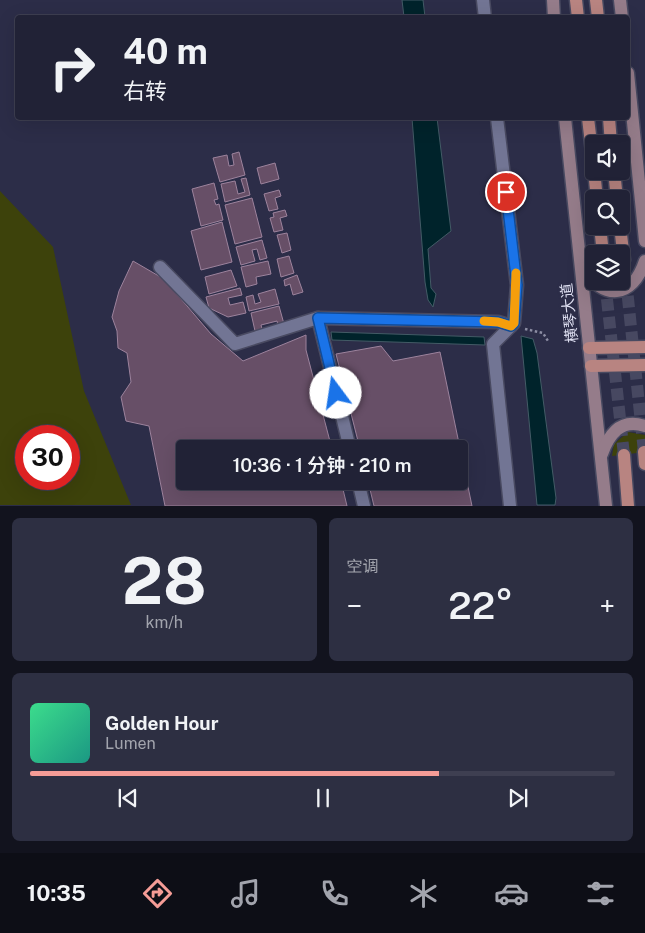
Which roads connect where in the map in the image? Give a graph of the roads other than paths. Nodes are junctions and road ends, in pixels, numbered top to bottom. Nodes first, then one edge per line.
1 (483, 0) edge
2 (553, 0) edge
3 (576, 0) edge
4 (596, 0) edge
5 (620, 0) edge
6 (485, 15) edge
7 (554, 15) edge
8 (578, 15) edge
9 (598, 15) edge
10 (622, 15) edge
11 (630, 94) edge
12 (497, 120) edge
13 (565, 120) edge
14 (588, 120) edge
15 (609, 120) edge
16 (590, 135) edge
17 (611, 135) edge
18 (645, 241) edge
19 (645, 261) edge
20 (580, 263) junction
21 (160, 267) dead end
22 (318, 318) junction
23 (511, 326) junction
24 (645, 347) edge
25 (589, 348) junction
26 (645, 365) edge
27 (591, 366) junction
28 (645, 426) edge
29 (348, 440) edge
30 (624, 455) tunnel mouth
31 (601, 459) junction
32 (360, 490) edge
33 (364, 506) edge
34 (510, 506) edge
35 (606, 506) edge
36 (628, 506) edge

1 - 6 street
2 - 7 main road
3 - 8 main road
4 - 9 main road
5 - 10 main road
11 - 18 main road
12 - 23 street
13 - 20 main road, 横琴大道
14 - 16 main road
15 - 17 main road
19 - 20 main road
20 - 25 main road, 横琴大道
21 - 22 street
22 - 23 street
22 - 29 street
23 - 34 street
24 - 25 main road
25 - 27 main road, 横琴大道
26 - 27 main road
27 - 31 main road, 横琴大道
28 - 31 main road
30 - 36 main road
31 - 35 main road, 横琴大道
32 - 33 street

